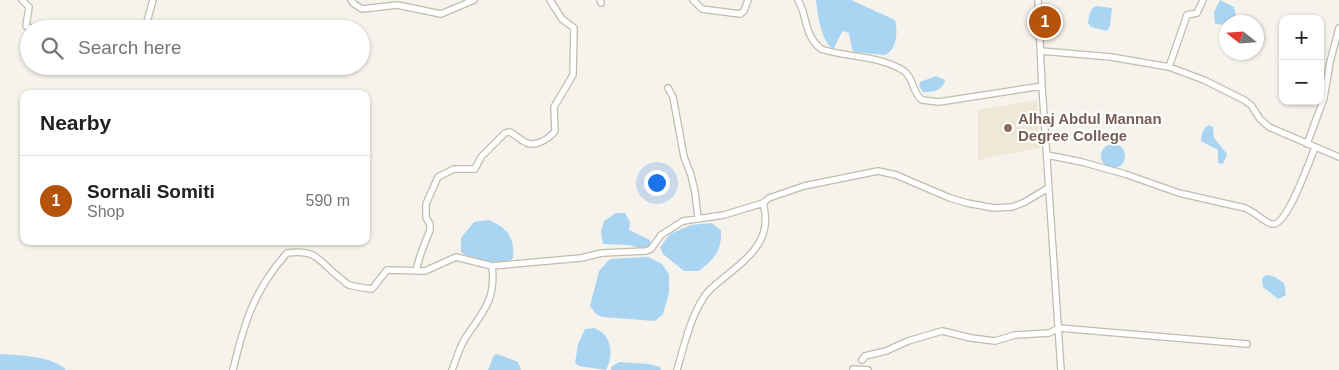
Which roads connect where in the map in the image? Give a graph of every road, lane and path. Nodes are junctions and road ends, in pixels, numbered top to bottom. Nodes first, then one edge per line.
1 (22, 0) edge
2 (153, 0) edge
3 (351, 0) edge
4 (474, 0) edge
5 (550, 0) edge
6 (693, 0) edge
7 (748, 0) edge
8 (798, 0) edge
9 (1038, 0) edge
10 (1203, 0) edge
11 (27, 20) edge
12 (147, 20) edge
13 (1339, 28) edge
14 (1041, 51) junction
15 (1169, 67) junction
16 (1042, 86) junction
17 (668, 88) dead end
18 (1307, 144) junction
19 (1315, 148) junction
20 (1047, 155) junction
21 (1339, 157) edge
22 (1048, 188) junction
23 (763, 203) junction
24 (698, 218) junction
25 (492, 266) junction
26 (416, 270) junction
27 (1059, 328) junction
28 (1247, 344) dead end
29 (862, 360) dead end
30 (852, 369) edge
31 (233, 370) edge
32 (452, 370) edge
33 (677, 370) edge
34 (868, 370) edge
35 (1061, 370) edge

1 - 11 street
2 - 12 street
3 - 4 street
5 - 26 street
6 - 7 street
8 - 16 street
9 - 14 street
10 - 15 street
13 - 18 street
14 - 15 street
14 - 16 street
15 - 18 street
16 - 20 street
17 - 24 street
18 - 19 street
19 - 20 street
19 - 21 street
20 - 22 street
22 - 23 street
22 - 27 street
23 - 24 street
23 - 33 street
24 - 25 street
25 - 26 street
25 - 32 street
26 - 31 street
27 - 28 street
27 - 29 street
27 - 35 street
30 - 34 street

